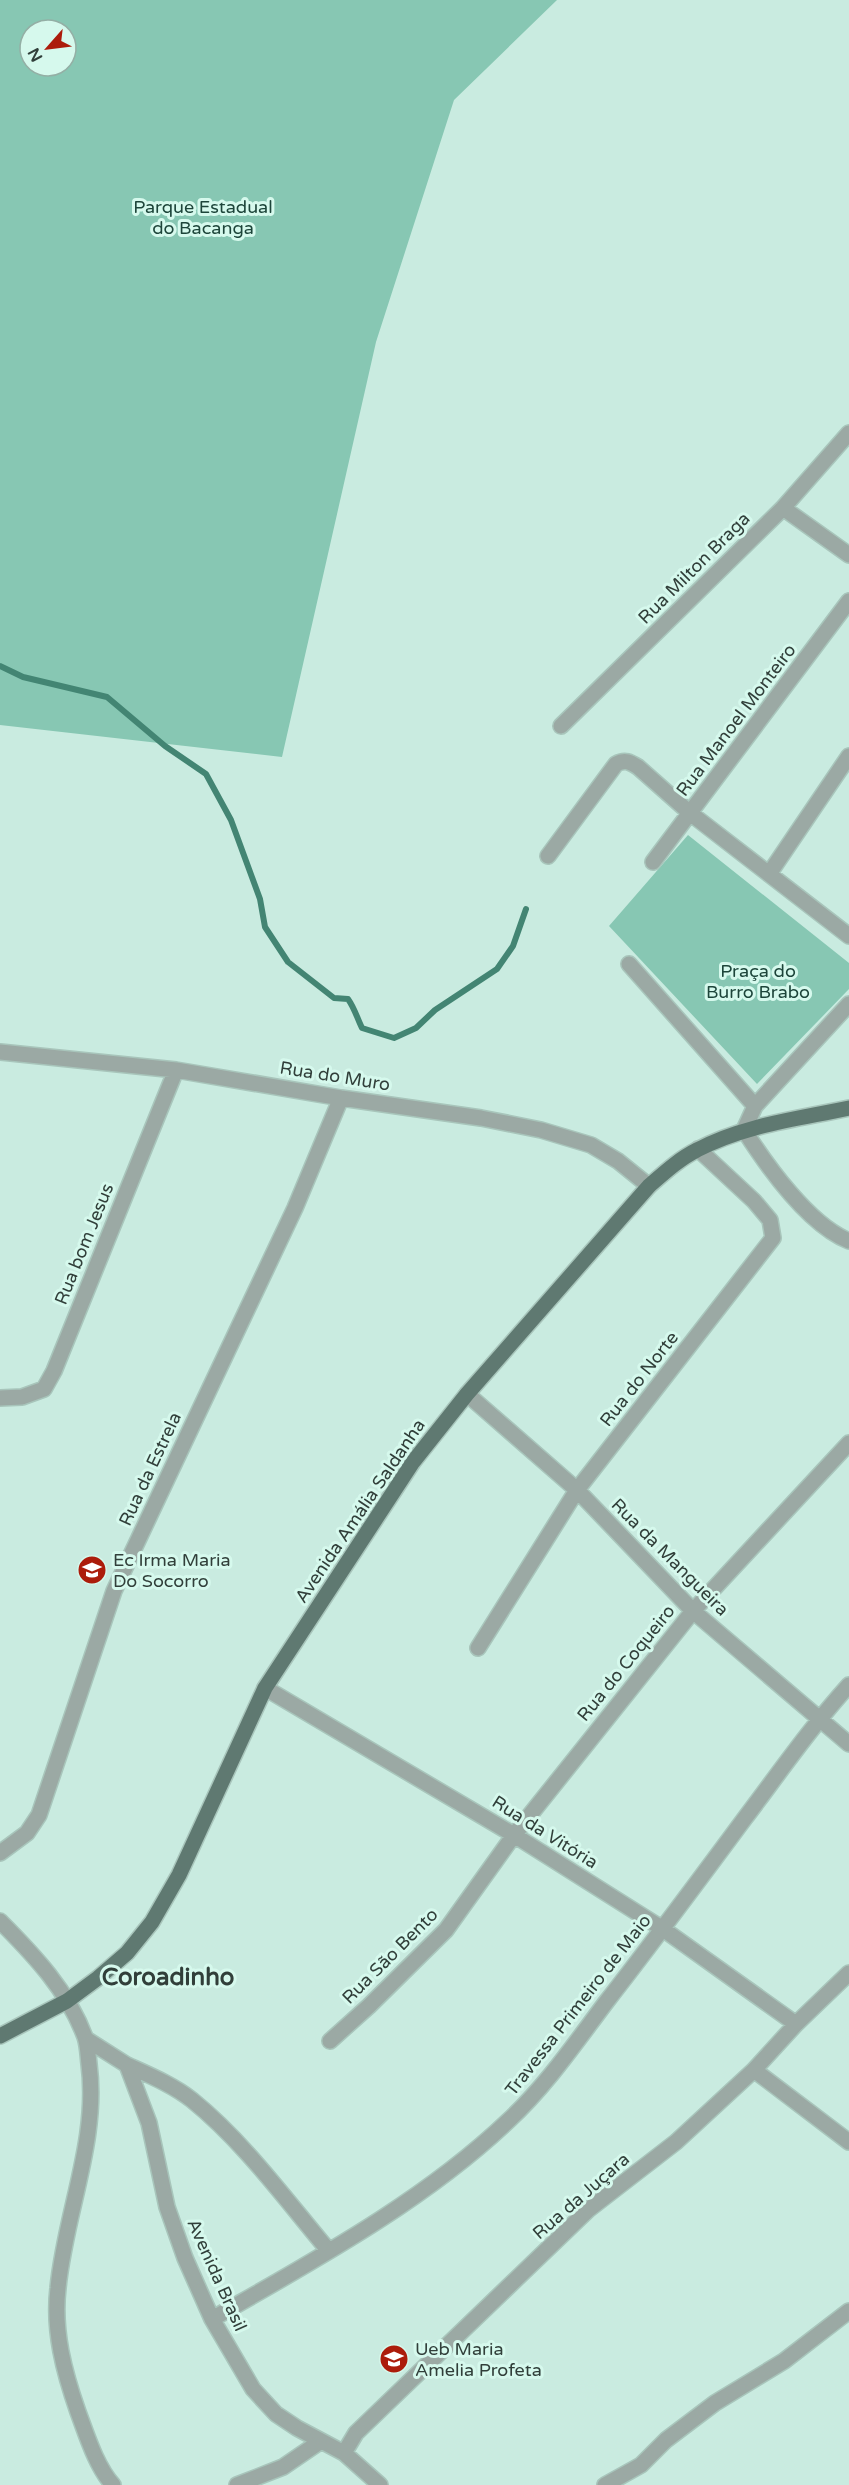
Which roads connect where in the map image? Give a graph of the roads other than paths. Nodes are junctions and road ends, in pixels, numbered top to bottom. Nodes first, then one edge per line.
1 (849, 433) edge
2 (783, 508) junction
3 (849, 555) edge
4 (849, 601) edge
5 (561, 726) dead end
6 (849, 756) edge
7 (690, 813) junction
8 (548, 856) dead end
9 (653, 862) dead end
10 (769, 874) junction
11 (849, 936) edge
12 (629, 964) dead end
13 (849, 1004) edge
14 (0, 1052) edge
15 (176, 1070) junction
16 (341, 1098) junction
17 (755, 1106) junction
18 (849, 1108) edge
19 (744, 1130) junction
20 (698, 1149) junction
21 (649, 1186) junction
22 (849, 1241) edge
23 (467, 1394) junction
24 (0, 1398) edge
25 (849, 1443) edge
26 (577, 1490) junction
27 (693, 1611) junction
28 (478, 1648) dead end
29 (849, 1685) edge
30 (265, 1688) junction
31 (819, 1719) junction
32 (849, 1744) edge
33 (514, 1834) junction
34 (0, 1853) edge
35 (0, 1921) edge
36 (663, 1929) junction
37 (849, 1973) edge
38 (67, 2001) junction
39 (796, 2024) junction
40 (0, 2036) edge
41 (86, 2039) junction
42 (330, 2041) dead end
43 (127, 2065) junction
44 (754, 2070) junction
45 (849, 2142) edge
46 (329, 2252) junction
47 (849, 2311) edge
48 (212, 2319) junction
49 (321, 2441) junction
50 (344, 2453) junction
51 (113, 2485) edge
52 (237, 2485) edge
53 (380, 2485) edge
54 (604, 2485) edge

1 - 2 street, Rua Milton Braga
2 - 3 street
2 - 5 street, Rua Milton Braga
4 - 7 street, Rua Manoel Monteiro
6 - 10 street
7 - 8 street
7 - 9 street, Rua Manoel Monteiro
7 - 10 street
10 - 11 street
12 - 17 street
13 - 17 street
14 - 15 street, Rua do Muro
15 - 16 street, Rua do Muro
15 - 24 street, Rua bom Jesus
16 - 21 street, Rua do Muro
16 - 34 street, Rua da Estrela
17 - 19 street
18 - 19 main road, Avenida Amália Saldanha
19 - 20 main road, Avenida Amália Saldanha
19 - 22 street
20 - 21 main road, Avenida Amália Saldanha
20 - 26 street, Rua do Norte
21 - 23 main road, Avenida Amália Saldanha
23 - 26 street, Rua da Mangueira
23 - 30 main road, Avenida Amália Saldanha
25 - 27 street, Rua do Coqueiro
26 - 27 street, Rua da Mangueira
26 - 28 street, Rua do Norte
27 - 31 street, Rua da Mangueira
27 - 33 street, Rua do Coqueiro
29 - 31 street, Travessa Primeiro de Maio
30 - 33 street, Rua da Vitória
30 - 38 main road, Avenida Amália Saldanha
31 - 32 street, Rua da Mangueira
31 - 36 street, Travessa Primeiro de Maio
33 - 36 street, Rua da Vitória
33 - 42 street, Rua São Bento
35 - 38 street
36 - 39 street, Rua da Vitória
36 - 46 street, Travessa Primeiro de Maio
37 - 39 street, Rua da Juçara
38 - 40 main road, Avenida Amália Saldanha
38 - 41 street
39 - 44 street, Rua da Juçara
41 - 43 street
41 - 51 street
43 - 46 street
43 - 48 street, Avenida Brasil
44 - 45 street
44 - 50 street, Rua da Juçara
46 - 48 street, Travessa Primeiro de Maio
47 - 54 street
48 - 49 street, Avenida Brasil
49 - 50 street, Avenida Brasil
49 - 52 street
50 - 53 street, Avenida Brasil

